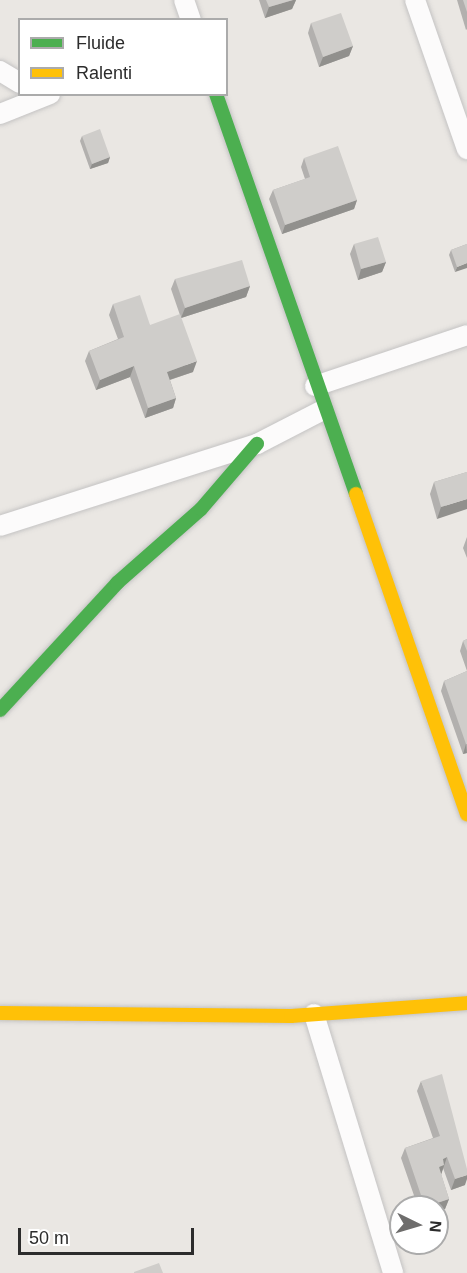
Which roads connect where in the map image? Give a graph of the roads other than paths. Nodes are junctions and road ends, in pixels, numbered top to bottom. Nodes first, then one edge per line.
1 (184, 0) edge
2 (415, 0) edge
3 (190, 18) edge
4 (0, 71) edge
5 (18, 82) edge
6 (42, 96) edge
7 (217, 96) edge
8 (0, 114) edge
9 (467, 149) edge
10 (467, 335) edge
11 (315, 386) junction
12 (323, 410) junction
13 (256, 444) junction
14 (0, 526) edge
15 (0, 710) edge
16 (464, 794) edge
17 (467, 814) edge
18 (467, 1003) edge
19 (0, 1013) edge
20 (314, 1014) junction
21 (393, 1273) edge

1 - 3 street
2 - 9 street
4 - 5 street
6 - 8 street
7 - 11 street
10 - 11 street
11 - 12 street
12 - 13 street
12 - 16 street
13 - 14 street
13 - 15 street
16 - 17 street
18 - 20 street
19 - 20 street
20 - 21 street

